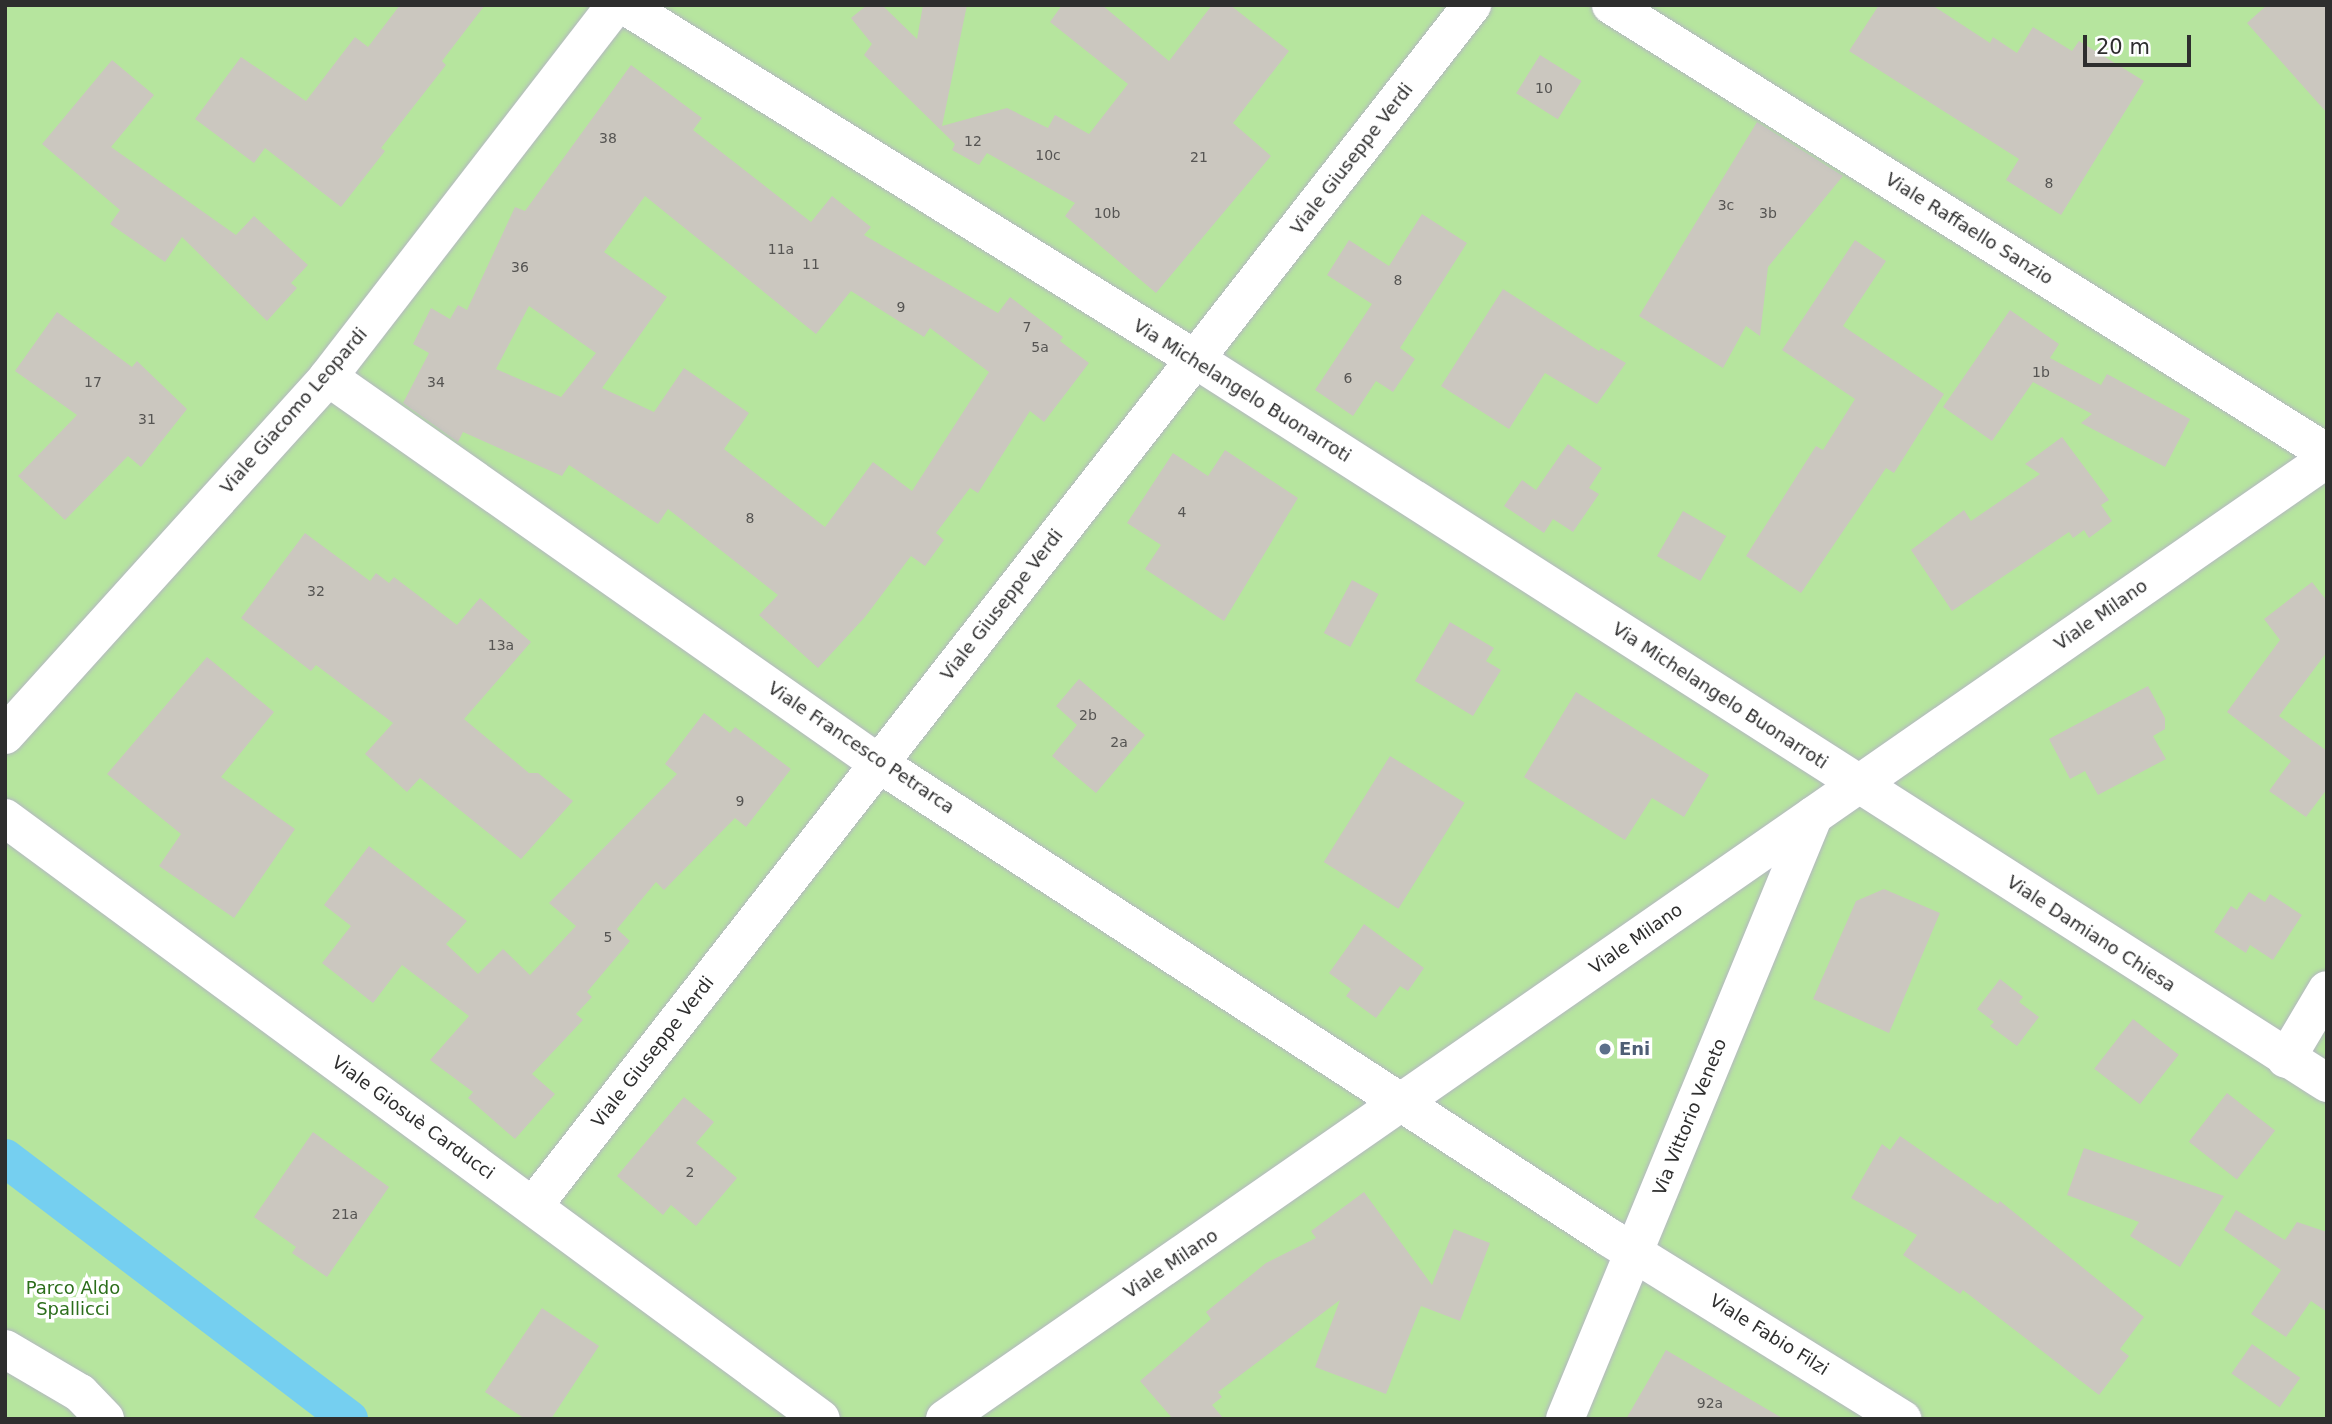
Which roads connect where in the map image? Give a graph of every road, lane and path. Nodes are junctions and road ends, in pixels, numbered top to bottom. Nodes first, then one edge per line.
1 (616, 5) edge
2 (624, 5) edge
3 (1472, 5) edge
4 (1611, 5) edge
5 (1195, 359) junction
6 (328, 377) junction
7 (2327, 453) edge
8 (2327, 459) edge
9 (5, 735) edge
10 (878, 763) junction
11 (1856, 783) junction
12 (1814, 815) junction
13 (5, 818) edge
14 (1727, 875) junction
15 (1776, 909) junction
16 (2327, 990) edge
17 (2286, 1059) junction
18 (2327, 1083) edge
19 (1403, 1104) junction
20 (533, 1206) junction
21 (1636, 1251) junction
22 (5, 1349) edge
23 (105, 1419) edge
24 (821, 1419) edge
25 (945, 1419) edge
26 (1565, 1419) edge
27 (1902, 1419) edge

1 - 6 street, Viale Giacomo Leopardi
2 - 5 street, Via Michelangelo Buonarroti
3 - 5 street, Viale Giuseppe Verdi
4 - 7 street, Viale Raffaello Sanzio
5 - 10 street, Viale Giuseppe Verdi
5 - 11 street, Via Michelangelo Buonarroti
6 - 9 street, Viale Giacomo Leopardi
6 - 10 street, Viale Francesco Petrarca
8 - 11 street, Viale Milano
10 - 19 street, Viale Francesco Petrarca
10 - 20 street, Viale Giuseppe Verdi
11 - 12 street, Viale Milano
11 - 17 street, Viale Damiano Chiesa
12 - 14 street, Viale Milano
12 - 15 street, Via Vittorio Veneto
13 - 20 street, Viale Giosuè Carducci
14 - 15 street
14 - 19 street, Viale Milano
15 - 21 street, Via Vittorio Veneto
16 - 17 street
17 - 18 street, Viale Damiano Chiesa
19 - 21 street, Viale Francesco Petrarca
19 - 25 street, Viale Milano
20 - 24 street, Viale Giosuè Carducci
21 - 26 street, Via Vittorio Veneto
21 - 27 street, Viale Fabio Filzi
22 - 23 street

